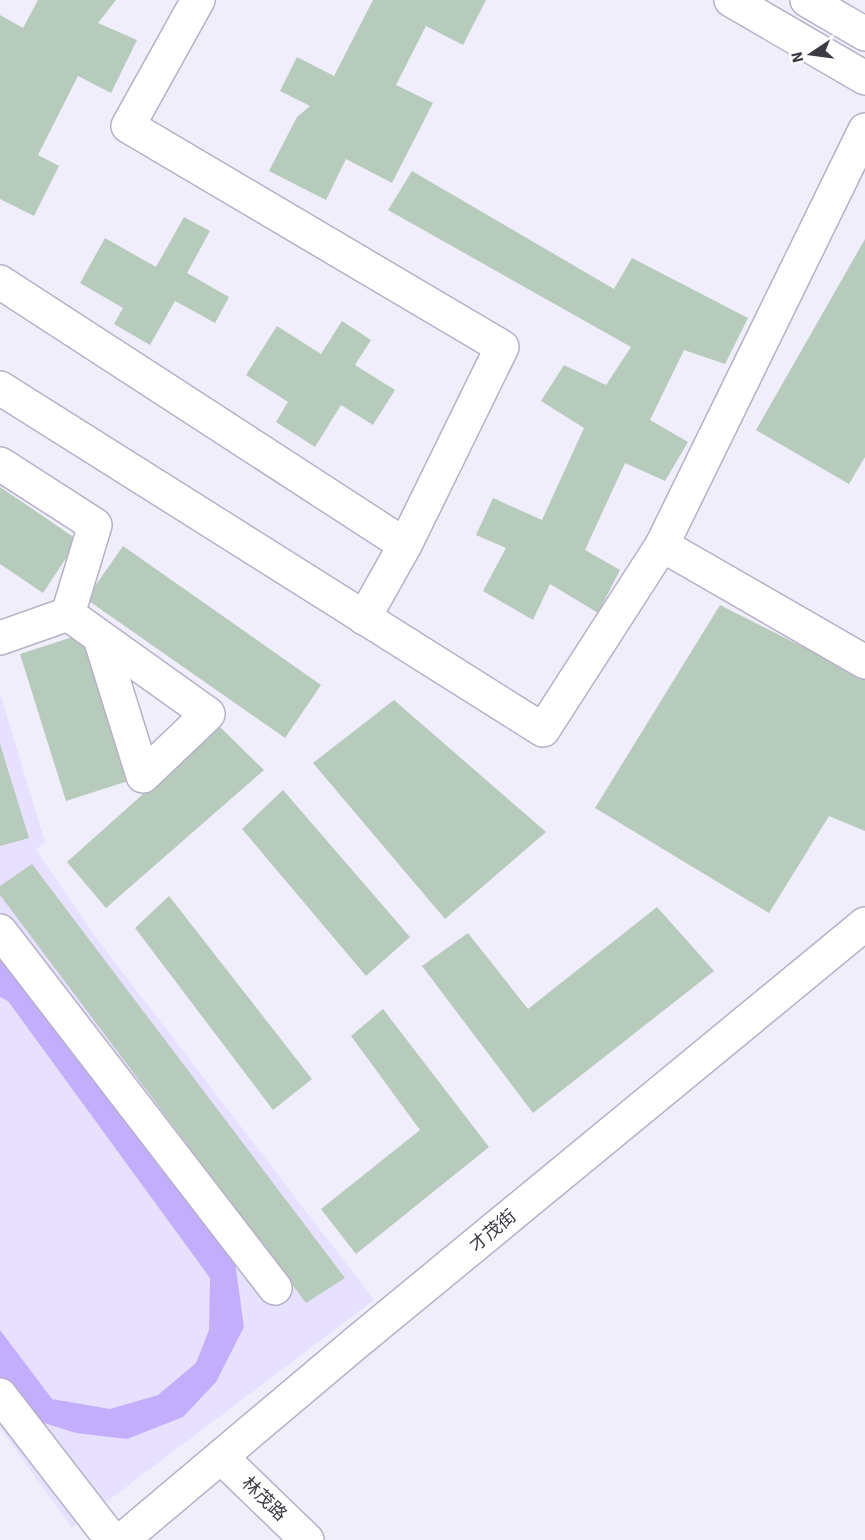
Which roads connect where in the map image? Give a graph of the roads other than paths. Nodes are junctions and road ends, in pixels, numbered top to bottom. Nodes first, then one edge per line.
1 (198, 0) edge
2 (731, 0) edge
3 (807, 0) edge
4 (865, 34) edge
5 (865, 78) edge
6 (865, 130) edge
7 (0, 282) edge
8 (0, 388) edge
9 (0, 464) edge
10 (405, 545) junction
11 (662, 545) junction
12 (68, 614) junction
13 (364, 618) junction
14 (0, 638) edge
15 (100, 638) dead end
16 (865, 662) edge
17 (865, 924) edge
18 (0, 931) edge
19 (275, 1288) dead end
20 (0, 1395) edge
21 (222, 1458) junction
22 (112, 1540) edge
23 (122, 1540) edge
24 (307, 1540) edge

1 - 10 street
2 - 5 street
3 - 4 street
6 - 11 street
7 - 10 street
8 - 13 street
9 - 12 street
10 - 13 street
11 - 13 street
11 - 16 street
12 - 14 street
12 - 15 street
17 - 21 street, 才茂街
18 - 19 street
20 - 22 street
21 - 23 street, 才茂街
21 - 24 street, 林茂路

